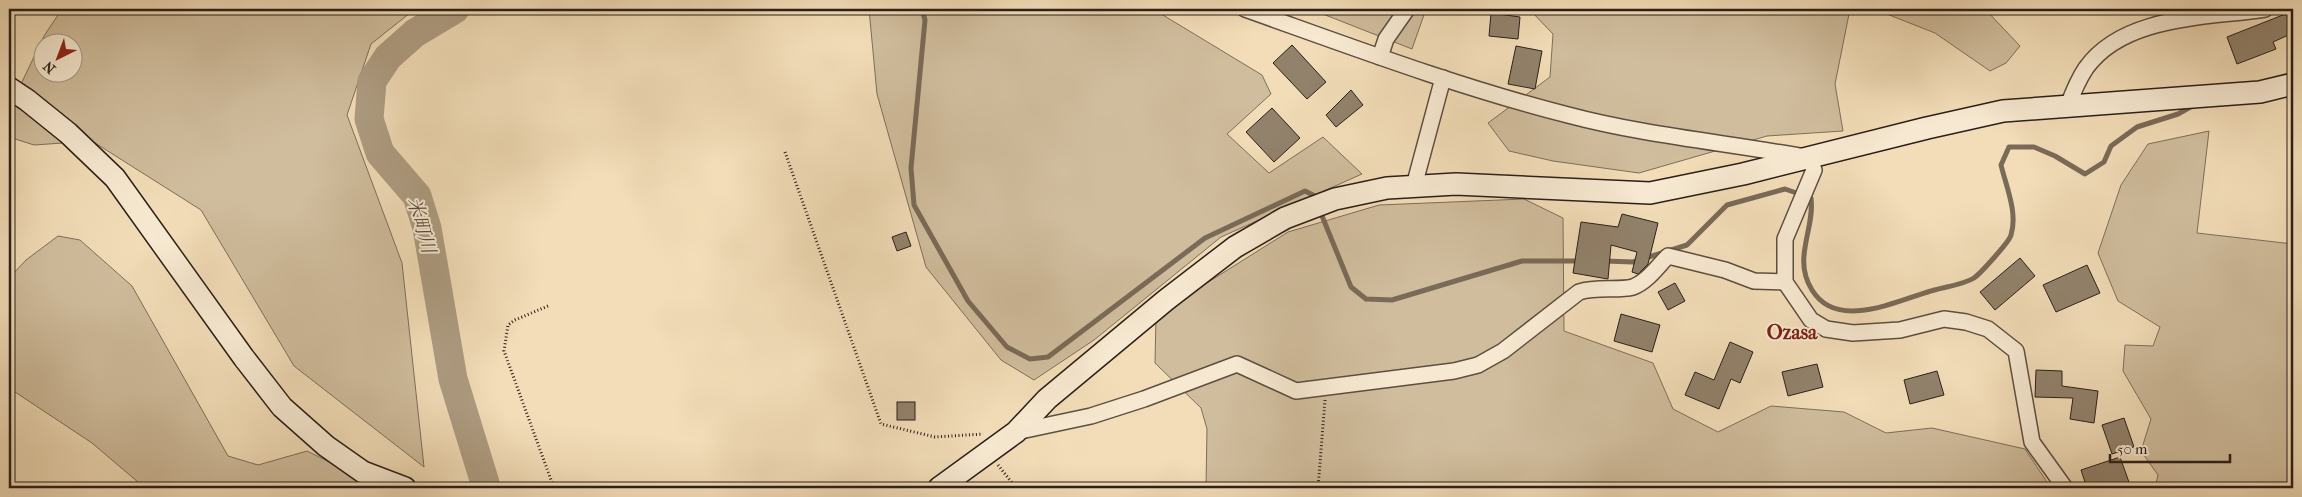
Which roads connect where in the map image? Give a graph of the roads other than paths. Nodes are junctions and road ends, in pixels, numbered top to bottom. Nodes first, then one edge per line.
1 (1245, 9) edge
2 (1407, 9) edge
3 (2265, 9) edge
4 (2170, 14) edge
5 (1380, 57) junction
6 (1443, 78) junction
7 (2293, 84) edge
8 (9, 88) edge
9 (2068, 106) junction
10 (1812, 164) junction
11 (1414, 186) junction
12 (1785, 282) junction
13 (1016, 432) junction
14 (405, 488) edge
15 (940, 488) edge
16 (2065, 488) edge

1 - 5 street
2 - 5 street
3 - 4 street
4 - 9 street
5 - 6 street
6 - 10 street
6 - 11 street
7 - 9 street
8 - 14 street
9 - 10 street
10 - 11 street
10 - 12 street
11 - 13 street
12 - 13 street
12 - 16 street
13 - 15 street

